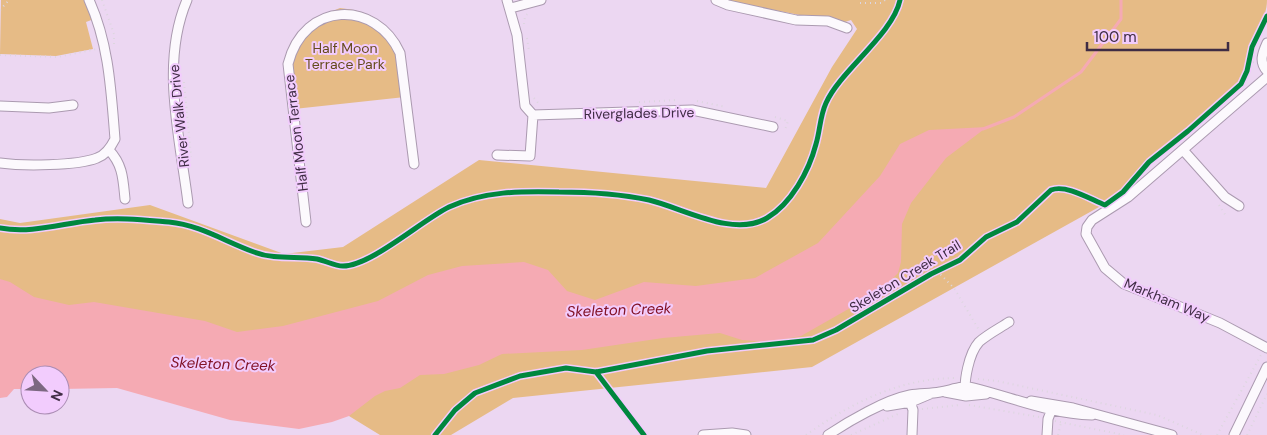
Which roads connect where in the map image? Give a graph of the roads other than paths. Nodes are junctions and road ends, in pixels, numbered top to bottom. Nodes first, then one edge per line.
1 (89, 0) edge
2 (187, 0) edge
3 (541, 0) edge
4 (716, 0) edge
5 (509, 4) edge
6 (847, 28) dead end
7 (1267, 43) edge
8 (1267, 71) edge
9 (1267, 77) edge
10 (73, 105) dead end
11 (0, 106) edge
12 (534, 115) junction
13 (774, 127) road end
14 (109, 150) junction
15 (1183, 150) junction
16 (497, 155) dead end
17 (0, 163) edge
18 (414, 164) dead end
19 (125, 199) dead end
20 (188, 203) dead end
21 (1239, 206) dead end
22 (306, 222) dead end
23 (1010, 322) dead end
24 (1266, 348) edge
25 (1267, 367) edge
26 (966, 390) junction
27 (909, 405) junction
28 (1054, 415) junction
29 (912, 431) edge
30 (1235, 431) edge
31 (1048, 434) edge
32 (703, 435) edge
33 (746, 435) edge
34 (828, 435) edge
35 (1172, 435) edge
36 (1230, 435) edge

1 - 14 street
2 - 20 street, River Walk Drive
3 - 5 street
4 - 6 street
5 - 12 street
7 - 8 street
9 - 15 street, Markham Way
10 - 11 street
12 - 13 street, Riverglades Drive
12 - 16 street
14 - 17 street
14 - 19 street
15 - 21 street
15 - 24 street, Markham Way
18 - 22 street, Half Moon Terrace
23 - 26 street
25 - 30 street
26 - 27 street
26 - 28 street
27 - 29 street
27 - 34 street
28 - 31 street
28 - 35 street
30 - 36 street
32 - 33 street

